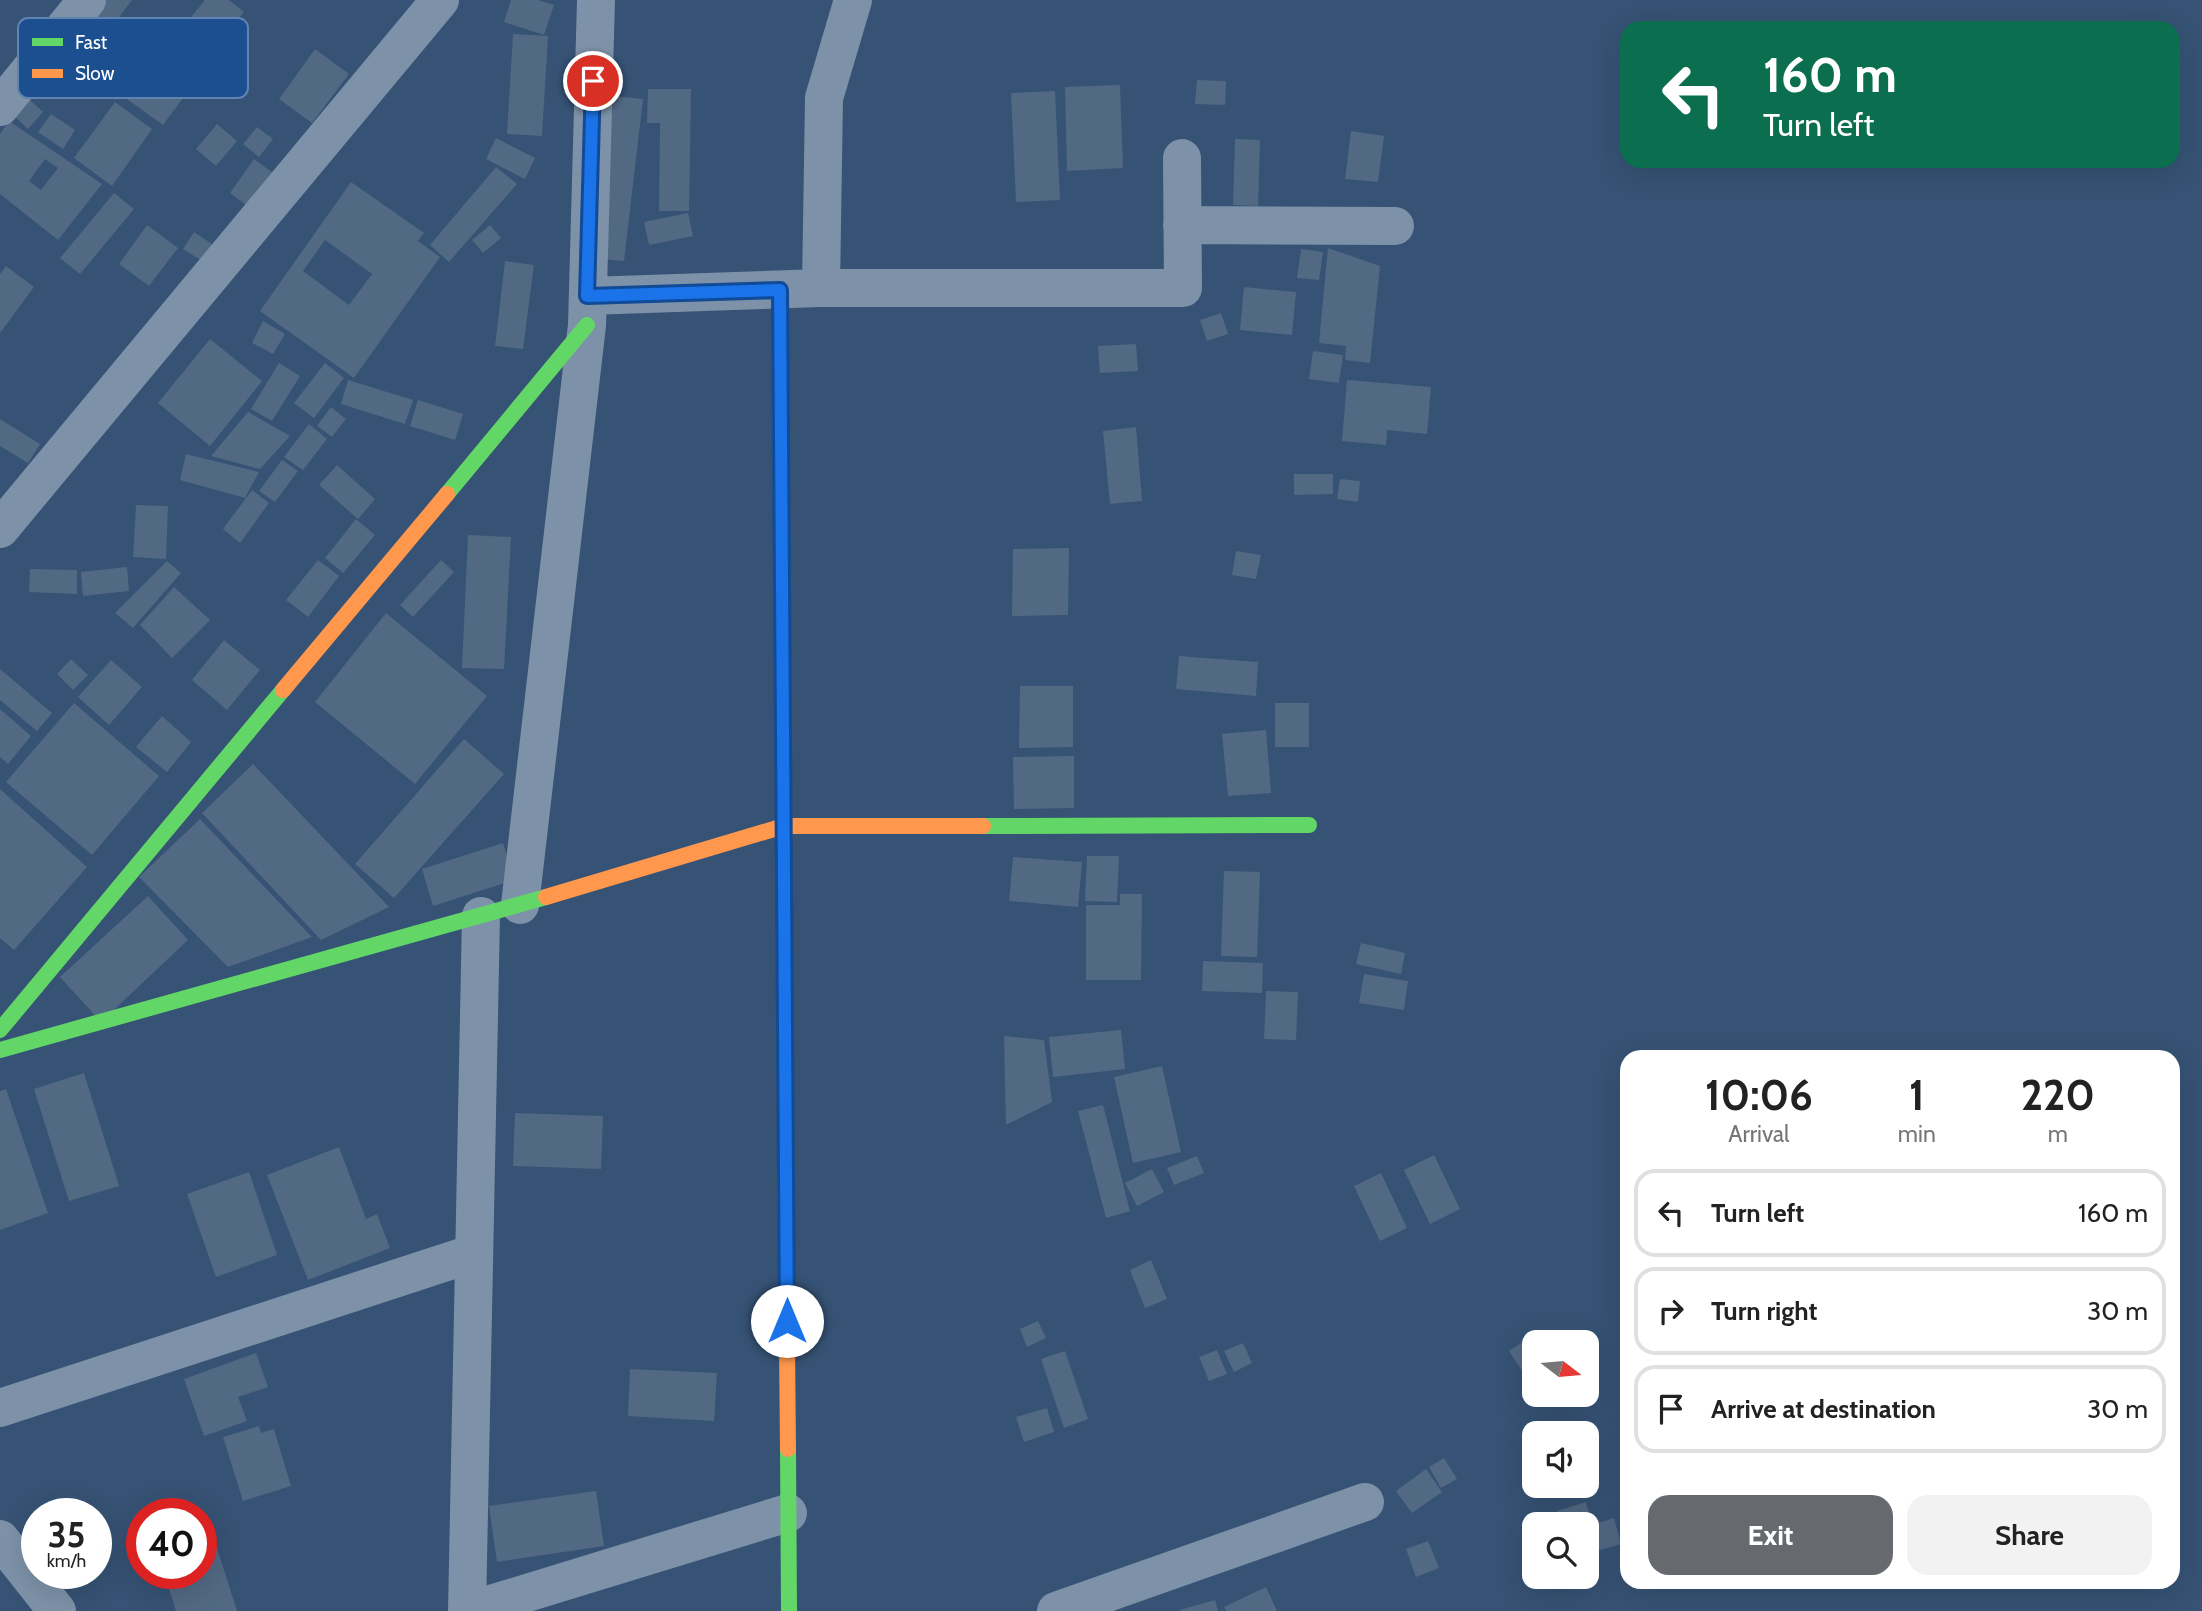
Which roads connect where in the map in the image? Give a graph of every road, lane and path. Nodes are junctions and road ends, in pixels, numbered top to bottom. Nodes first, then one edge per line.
1 (87, 0) edge
2 (440, 0) edge
3 (596, 0) edge
4 (853, 0) edge
5 (72, 18) edge
6 (18, 85) edge
7 (0, 107) edge
8 (1182, 158) dead end
9 (1182, 225) junction
10 (1395, 226) dead end
11 (821, 288) junction
12 (780, 290) junction
13 (587, 311) junction
14 (0, 529) edge
15 (1309, 825) dead end
16 (784, 826) junction
17 (520, 905) junction
18 (481, 916) junction
19 (0, 1030) edge
20 (0, 1050) edge
21 (474, 1253) junction
22 (0, 1408) edge
23 (1365, 1502) dead end
24 (789, 1513) junction
25 (0, 1539) edge
26 (57, 1611) edge
27 (468, 1611) edge
28 (789, 1611) edge
29 (1056, 1611) edge

1 - 5 street
2 - 14 street
3 - 13 street
4 - 11 street
6 - 7 street
8 - 9 street
9 - 10 street
9 - 11 street
11 - 12 street
12 - 13 street
12 - 16 street
13 - 17 street
13 - 19 street
15 - 16 street
16 - 17 street
16 - 24 street
17 - 18 street
18 - 20 street
18 - 21 street
21 - 22 street
21 - 27 street
23 - 29 street
24 - 27 street
24 - 28 street
25 - 26 street

